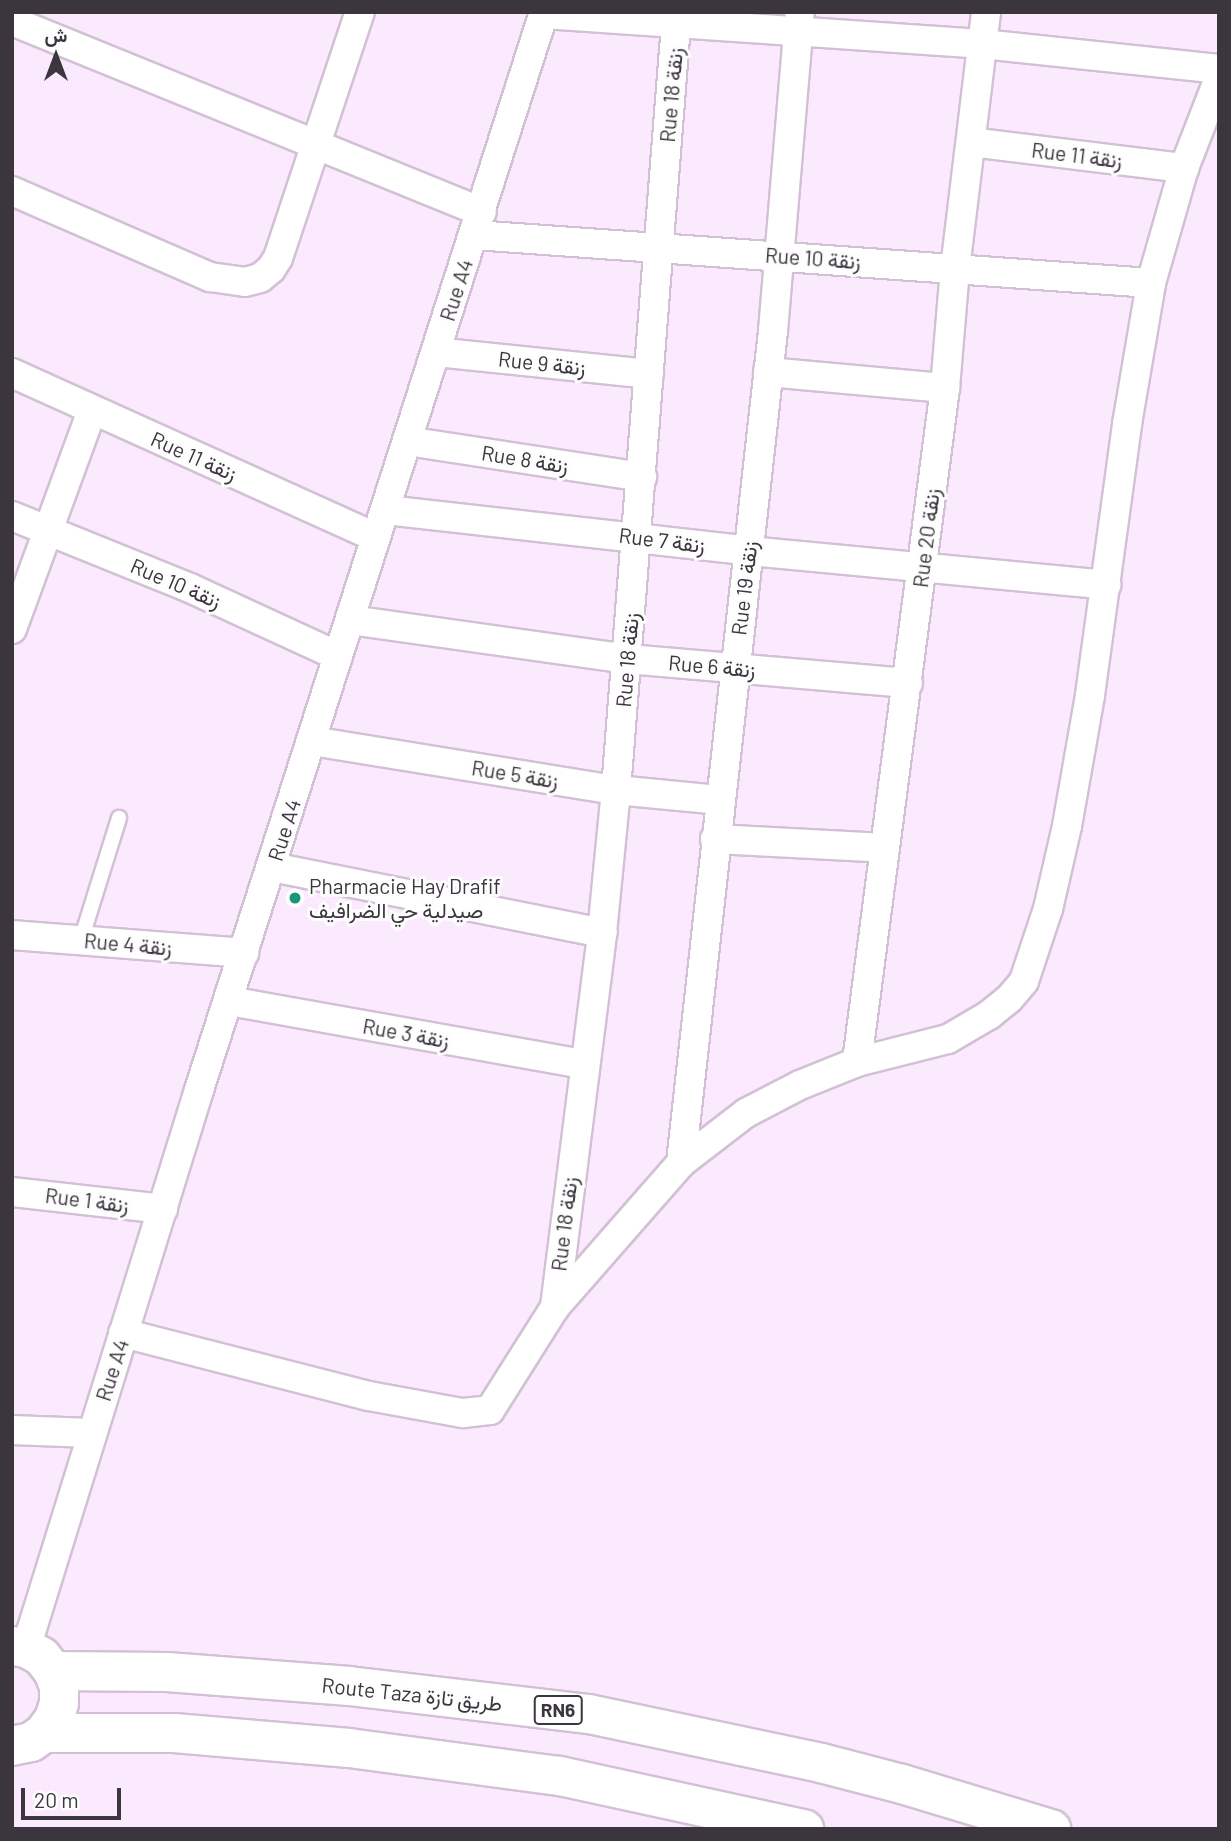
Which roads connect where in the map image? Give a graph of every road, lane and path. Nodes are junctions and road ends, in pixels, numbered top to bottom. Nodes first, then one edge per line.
1 (360, 12) edge
2 (986, 12) edge
3 (544, 13) edge
4 (677, 17) edge
5 (12, 21) edge
6 (799, 22) edge
7 (982, 44) junction
8 (1219, 69) edge
9 (1219, 78) edge
10 (971, 142) junction
11 (313, 145) junction
12 (1184, 168) junction
13 (12, 191) edge
14 (478, 223) junction
15 (658, 250) junction
16 (779, 254) junction
17 (955, 269) junction
18 (1151, 283) junction
19 (436, 352) junction
20 (768, 372) junction
21 (12, 373) edge
22 (649, 374) junction
23 (945, 388) junction
24 (92, 410) junction
25 (407, 441) junction
26 (642, 477) junction
27 (386, 510) junction
28 (12, 516) edge
29 (48, 530) junction
30 (376, 537) junction
31 (638, 537) junction
32 (748, 551) junction
33 (922, 567) junction
34 (1107, 585) junction
35 (351, 620) junction
36 (12, 629) edge
37 (338, 656) junction
38 (627, 659) junction
39 (734, 668) junction
40 (908, 683) junction
41 (312, 741) junction
42 (616, 790) junction
43 (719, 800) junction
44 (119, 818) dead end
45 (715, 839) junction
46 (885, 848) junction
47 (272, 867) junction
48 (602, 933) junction
49 (12, 935) edge
50 (81, 940) junction
51 (244, 953) junction
52 (229, 1002) junction
53 (857, 1062) junction
54 (584, 1064) junction
55 (681, 1163) junction
56 (12, 1192) edge
57 (163, 1209) junction
58 (555, 1307) junction
59 (123, 1333) junction
60 (12, 1430) edge
61 (92, 1433) junction
62 (30, 1655) edge
63 (28, 1739) edge
64 (804, 1829) edge
65 (1051, 1829) edge

1 - 11 street
2 - 7 street, Rue 20 زنقة
3 - 4 street
3 - 14 street, Rue A4
4 - 6 street
4 - 15 street, Rue 18 زنقة
5 - 11 street, Rue 10 زنقة
6 - 7 street
6 - 16 street, Rue 19 زنقة
7 - 8 street
7 - 10 street, Rue 20 زنقة
9 - 12 street
10 - 12 street, Rue 11 زنقة
10 - 17 street, Rue 20 زنقة
11 - 13 street
11 - 14 street, Rue 10 زنقة
12 - 18 street
14 - 15 street, Rue 10 زنقة
14 - 19 street, Rue A4
15 - 16 street, Rue 10 زنقة
15 - 22 street, Rue 18 زنقة
16 - 17 street, Rue 10 زنقة
16 - 20 street, Rue 19 زنقة
17 - 18 street, Rue 10 زنقة
17 - 23 street, Rue 20 زنقة
18 - 34 street
19 - 22 street, Rue 9 زنقة
19 - 25 street, Rue A4
20 - 23 street
20 - 32 street, Rue 19 زنقة
21 - 24 street, Rue 11 زنقة
22 - 26 street, Rue 18 زنقة
23 - 33 street, Rue 20 زنقة
24 - 29 street
24 - 30 street, Rue 11 زنقة
25 - 26 street, Rue 8 زنقة
25 - 27 street, Rue A4
26 - 31 street, Rue 18 زنقة
27 - 30 street, Rue A4
27 - 31 street, Rue 7 زنقة
28 - 29 street, Rue 10 زنقة
29 - 36 street
29 - 37 street, Rue 10 زنقة
30 - 35 street, Rue A4
31 - 32 street, Rue 7 زنقة
31 - 38 street, Rue 18 زنقة
32 - 33 street, Rue 7 زنقة
32 - 39 street, Rue 19 زنقة
33 - 34 street, Rue 7 زنقة
33 - 40 street, Rue 20 زنقة
34 - 53 street
35 - 37 street, Rue A4
35 - 38 street, Rue 6 زنقة
37 - 41 street, Rue A4
38 - 39 street, Rue 6 زنقة
38 - 42 street, Rue 18 زنقة
39 - 40 street, Rue 6 زنقة
39 - 43 street, Rue 19 زنقة
40 - 46 street, Rue 20 زنقة
41 - 42 street, Rue 5 زنقة
41 - 47 street, Rue A4
42 - 43 street, Rue 5 زنقة
42 - 48 street, Rue 18 زنقة
43 - 45 street, Rue 19 زنقة
44 - 50 lane
45 - 46 street
45 - 55 street, Rue 19 زنقة
46 - 53 street, Rue 20 زنقة
47 - 48 street
47 - 51 street, Rue A4
48 - 54 street, Rue 18 زنقة
49 - 50 street, Rue 4 زنقة
50 - 51 street, Rue 4 زنقة
51 - 52 street, Rue A4
52 - 54 street, Rue 3 زنقة
52 - 57 street, Rue A4
53 - 55 street
54 - 58 street, Rue 18 زنقة
55 - 58 street
56 - 57 street, Rue 1 زنقة
57 - 59 street, Rue A4
58 - 59 street
59 - 61 street, Rue A4
60 - 61 street
61 - 62 street, Rue A4
62 - 63 highway
62 - 65 highway, Route Taza طريق تازة / RN6
63 - 64 highway

